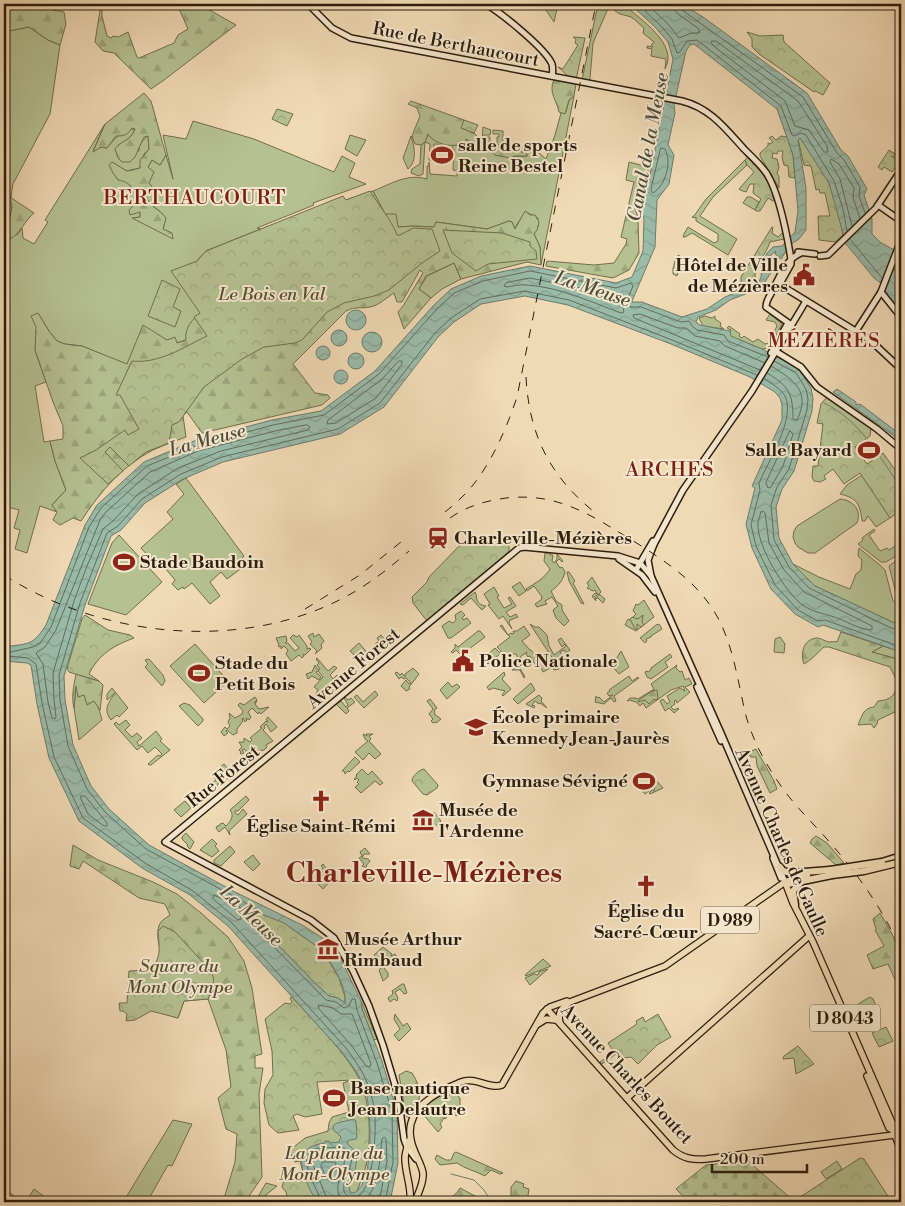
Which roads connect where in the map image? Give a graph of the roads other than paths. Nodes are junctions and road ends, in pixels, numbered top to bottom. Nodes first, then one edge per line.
1 (308, 4) edge
2 (486, 4) edge
3 (552, 76) junction
4 (901, 170) edge
5 (878, 204) junction
6 (901, 221) edge
7 (901, 240) edge
8 (790, 251) junction
9 (801, 253) junction
10 (792, 258) junction
11 (882, 289) junction
12 (806, 301) junction
13 (901, 316) edge
14 (790, 324) junction
15 (856, 331) junction
16 (774, 352) junction
17 (901, 369) edge
18 (755, 383) junction
19 (901, 449) edge
20 (654, 544) junction
21 (610, 556) junction
22 (638, 567) junction
23 (650, 578) junction
24 (298, 731) joint
25 (901, 856) edge
26 (901, 862) edge
27 (780, 867) junction
28 (831, 872) junction
29 (802, 881) junction
30 (785, 883) junction
31 (795, 905) junction
32 (808, 937) junction
33 (573, 1001) junction
34 (547, 1008) junction
35 (559, 1022) junction
36 (532, 1034) junction
37 (627, 1098) junction
38 (401, 1120) junction
39 (894, 1133) junction
40 (411, 1139) junction
41 (407, 1148) junction
42 (901, 1151) edge
43 (405, 1156) junction
44 (420, 1163) junction
45 (410, 1202) edge
46 (415, 1202) edge

1 - 3 main road, Rue de Berthaucourt
2 - 3 main road
3 - 8 main road, Rue de Berthaucourt
4 - 5 main road
5 - 6 main road
5 - 9 main road
7 - 11 main road
8 - 9 main road
8 - 10 main road, Rue de Berthaucourt
9 - 10 main road
10 - 12 main road
10 - 14 main road
11 - 13 main road
11 - 15 main road
12 - 14 main road
12 - 15 main road
14 - 16 main road
15 - 17 main road
16 - 18 main road
16 - 19 main road
18 - 20 main road
18 - 22 main road
20 - 22 main road
20 - 23 main road, Avenue Charles de Gaulle
21 - 22 main road
21 - 22 main road
21 - 24 main road, Avenue Forest
22 - 23 main road, Avenue Charles de Gaulle
22 - 30 main road, Avenue Charles de Gaulle
23 - 27 main road, Avenue Charles de Gaulle
24 - 38 main road, Rue Forest
25 - 28 highway, bridge
26 - 28 highway, bridge
27 - 28 highway
27 - 30 main road, Avenue Charles de Gaulle
28 - 29 highway
28 - 30 highway
29 - 30 highway
29 - 31 highway
30 - 31 main road, Avenue Charles de Gaulle
30 - 32 main road, Avenue Charles de Gaulle / D 8043
30 - 33 main road, D 989
31 - 32 main road, Avenue Charles de Gaulle / D 8043
32 - 37 main road
32 - 39 main road, Avenue Charles de Gaulle / D 8043
33 - 34 main road
33 - 35 main road
34 - 35 main road, Avenue Charles Boutet
34 - 36 main road
35 - 36 main road
35 - 37 main road, Avenue Charles Boutet
36 - 40 main road
37 - 39 main road, Avenue Charles Boutet
38 - 41 main road
38 - 43 main road
39 - 42 main road, Avenue Charles de Gaulle / D 8043
40 - 41 main road
40 - 44 main road
41 - 43 main road
41 - 44 main road
43 - 45 main road
44 - 46 main road

